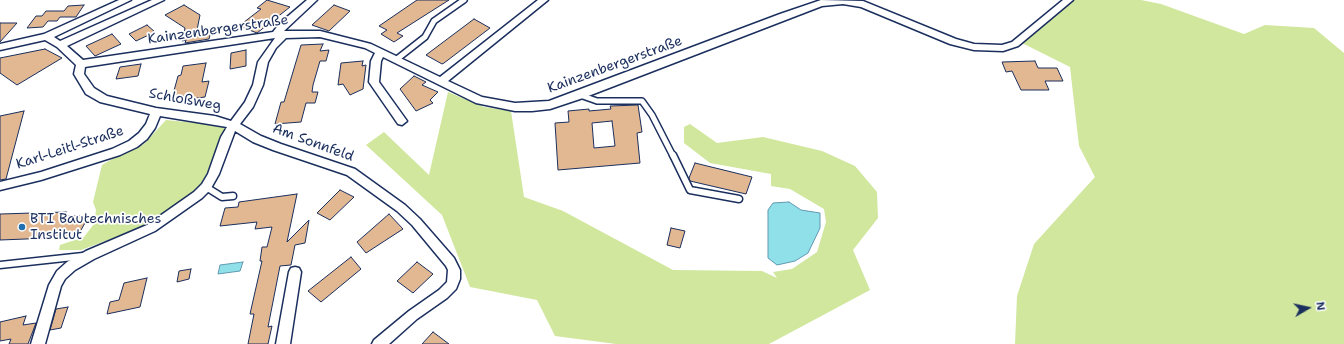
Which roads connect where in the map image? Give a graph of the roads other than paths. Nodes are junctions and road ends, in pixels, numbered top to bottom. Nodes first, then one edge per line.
1 (127, 0) edge
2 (160, 0) edge
3 (313, 0) edge
4 (464, 0) edge
5 (544, 0) edge
6 (1069, 0) edge
7 (280, 34) junction
8 (46, 37) junction
9 (60, 45) junction
10 (0, 47) edge
11 (381, 52) junction
12 (397, 59) junction
13 (81, 64) junction
14 (441, 81) junction
15 (579, 95) junction
16 (156, 112) junction
17 (402, 121) dead end
18 (233, 125) junction
19 (0, 186) edge
20 (206, 187) junction
21 (233, 196) dead end
22 (738, 199) dead end
23 (90, 255) junction
24 (0, 265) edge
25 (295, 272) dead end
26 (38, 344) edge
27 (284, 344) edge
28 (379, 344) edge

1 - 8 street
2 - 9 street
3 - 7 street
4 - 12 lane
5 - 14 street
6 - 15 street, Kainzenbergerstraße
7 - 11 street, Kainzenbergerstraße
7 - 13 street, Kainzenbergerstraße
7 - 18 street
8 - 9 street
8 - 10 street
9 - 13 street
11 - 12 street, Kainzenbergerstraße
11 - 17 street
12 - 14 street, Kainzenbergerstraße
13 - 16 street, Schloßweg
14 - 15 street, Kainzenbergerstraße
15 - 22 lane
16 - 18 street, Schloßweg
16 - 19 street, Karl-Leitl-Straße
18 - 20 street, Schloßweg
18 - 28 street, Am Sonnfeld
20 - 21 lane
20 - 23 street, Schloßweg
23 - 24 lane
23 - 26 street, Schloßweg
25 - 27 street

